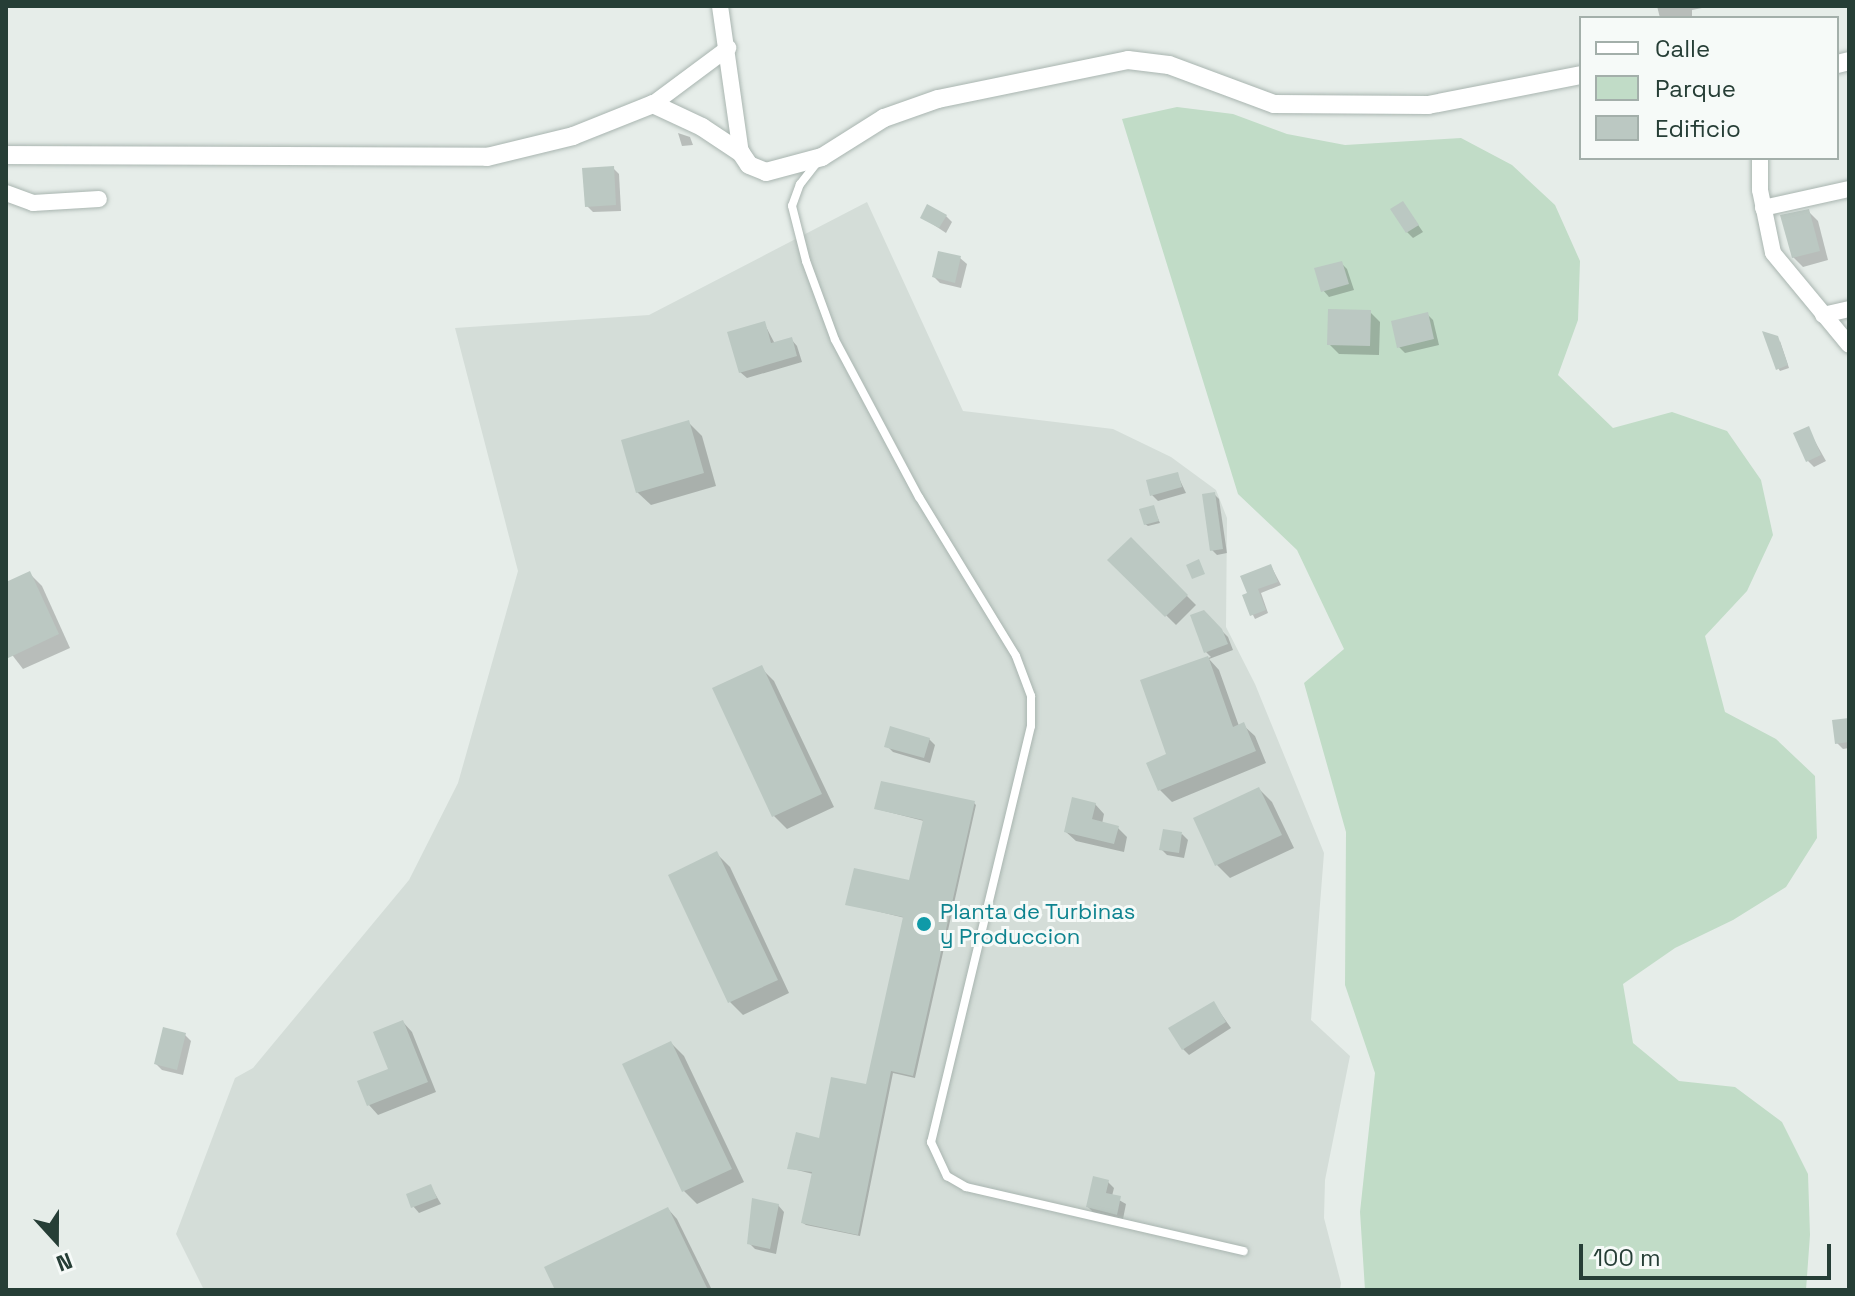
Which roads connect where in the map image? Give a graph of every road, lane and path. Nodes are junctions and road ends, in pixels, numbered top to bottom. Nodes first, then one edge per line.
1 (720, 6) edge
2 (728, 48) junction
3 (1579, 75) edge
4 (653, 104) junction
5 (741, 153) junction
6 (6, 155) edge
7 (822, 157) junction
8 (1760, 160) edge
9 (1849, 189) edge
10 (6, 193) edge
11 (99, 199) dead end
12 (1763, 208) junction
13 (1849, 309) edge
14 (1823, 315) junction
15 (1849, 345) edge
16 (1244, 1251) dead end

1 - 2 street
2 - 4 street
2 - 5 street
3 - 7 street
4 - 5 street
4 - 6 street
5 - 7 street
7 - 16 lane
8 - 12 street
9 - 12 street
10 - 11 street
12 - 14 street
13 - 14 street
14 - 15 street

